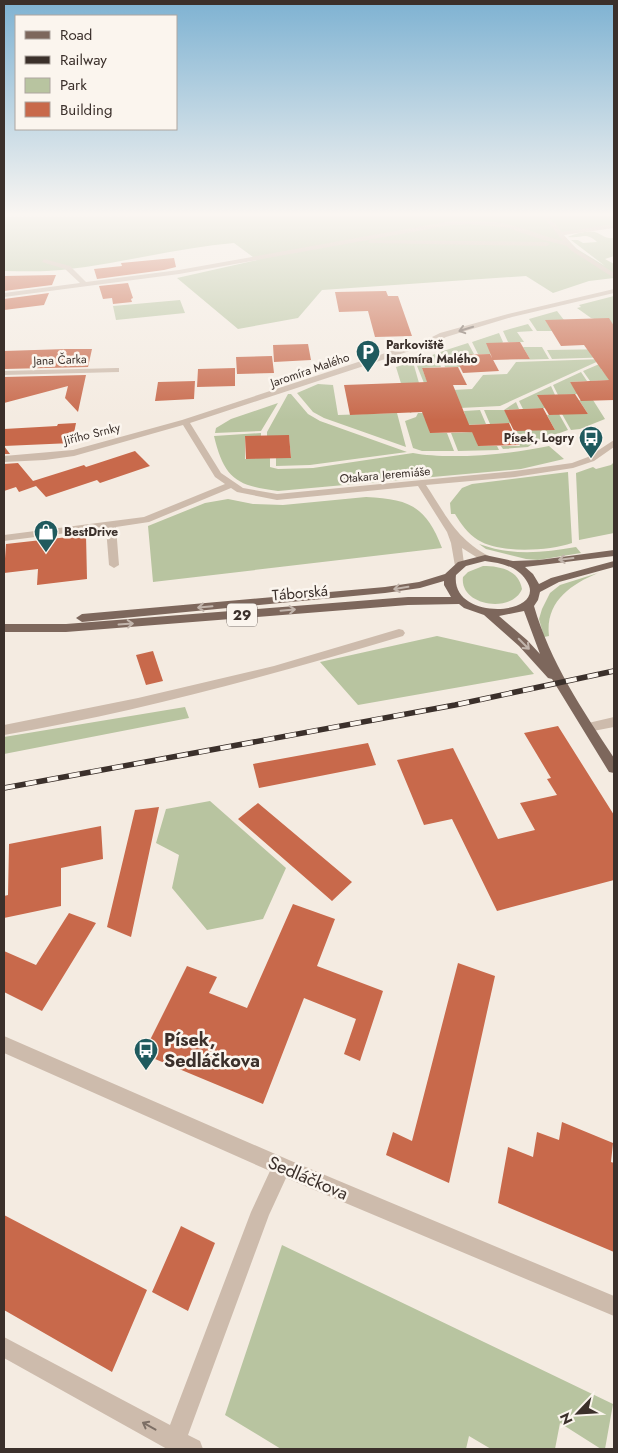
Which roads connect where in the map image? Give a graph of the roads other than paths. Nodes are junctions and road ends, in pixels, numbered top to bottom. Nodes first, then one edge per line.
1 (94, 284) edge
2 (85, 285) joint
3 (614, 291) edge
4 (4, 295) edge
5 (116, 370) dead end
6 (4, 373) edge
7 (186, 422) junction
8 (612, 447) edge
9 (4, 459) edge
10 (421, 484) junction
11 (230, 485) junction
12 (111, 524) junction
13 (454, 536) junction
14 (4, 538) edge
15 (614, 553) edge
16 (485, 558) junction
17 (459, 564) junction
18 (512, 564) junction
19 (614, 564) edge
20 (114, 565) dead end
21 (449, 576) junction
22 (535, 590) junction
23 (459, 600) junction
24 (528, 606) junction
25 (487, 612) junction
26 (25, 627) junction
27 (4, 628) edge
28 (399, 632) dead end
29 (566, 692) junction
30 (614, 722) edge
31 (588, 727) junction
32 (4, 730) edge
33 (614, 768) edge
34 (4, 1044) edge
35 (282, 1167) junction
36 (614, 1306) edge
37 (4, 1347) edge
38 (184, 1445) edge

1 - 2 street
2 - 4 street
3 -> 7 street, Jaromíra Malého
5 - 6 street, Jana Čarka
7 - 9 street, Jiřího Srnky
7 - 11 street, Otakara Jeremiáše
8 - 10 street, Otakara Jeremiáše
10 - 11 street, Otakara Jeremiáše
10 - 13 street
11 - 12 street
12 - 14 street
12 - 20 street
13 - 16 street
13 - 17 street
15 -> 18 main road
16 - 17 main road
16 - 18 main road
17 - 21 main road
18 - 22 main road
19 - 22 main road
21 - 23 main road
21 -> 26 main road, Táborská / 29
22 - 24 main road
23 - 25 main road, 29
26 -> 23 main road, Táborská / 29
24 - 25 main road, 29
24 - 29 main road
25 -> 29 main road
26 - 27 main road, Táborská / 29
28 - 32 street
29 - 31 main road
30 - 31 street
31 - 33 main road
34 - 35 street, Sedláčkova
35 - 36 street, Sedláčkova
35 - 38 street
38 -> 37 street

